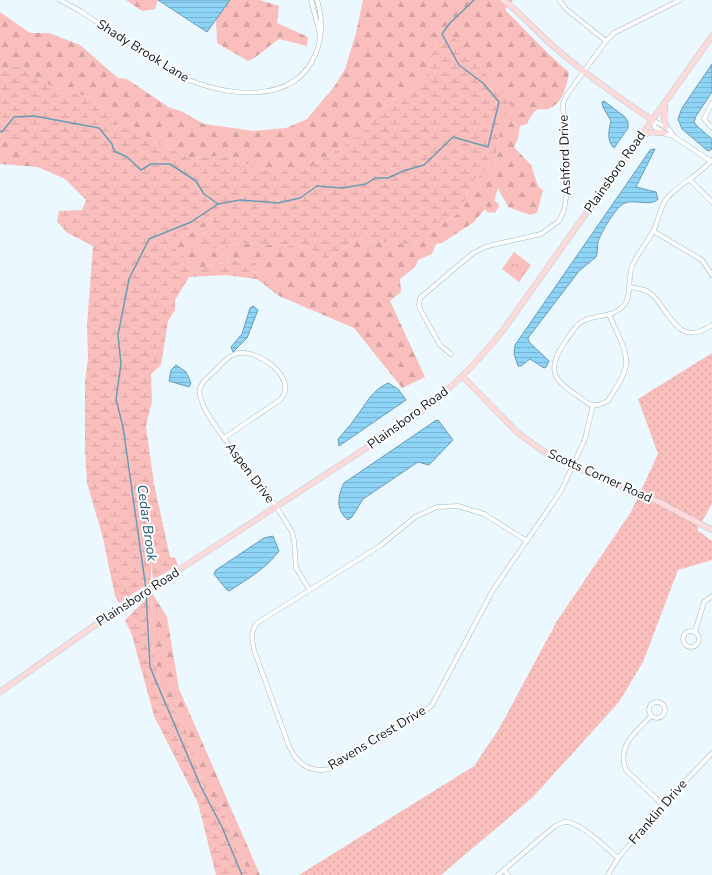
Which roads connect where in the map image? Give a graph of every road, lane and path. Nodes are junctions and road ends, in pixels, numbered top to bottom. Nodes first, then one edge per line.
1 (60, 0) edge
2 (311, 0) edge
3 (317, 0) edge
4 (503, 0) edge
5 (560, 0) edge
6 (680, 0) edge
7 (712, 36) edge
8 (321, 37) junction
9 (606, 41) junction
10 (584, 72) junction
11 (666, 101) junction
12 (712, 103) edge
13 (652, 120) junction
14 (712, 128) edge
15 (665, 130) junction
16 (640, 137) junction
17 (712, 161) edge
18 (690, 180) junction
19 (712, 202) edge
20 (653, 231) junction
21 (712, 275) edge
22 (629, 287) junction
23 (610, 314) junction
24 (712, 325) edge
25 (451, 354) dead end
26 (462, 376) junction
27 (593, 405) junction
28 (224, 438) junction
29 (573, 466) junction
30 (276, 507) junction
31 (712, 530) edge
32 (527, 541) junction
33 (309, 590) junction
34 (712, 596) edge
35 (695, 632) junction
36 (0, 692) edge
37 (651, 716) junction
38 (712, 754) edge
39 (663, 805) junction
40 (618, 858) junction
41 (504, 870) junction
42 (498, 875) edge
43 (508, 875) edge
44 (608, 875) edge

1 - 8 street, Shady Brook Lane
2 - 8 street
3 - 8 street, Shady Brook Lane
4 - 10 street
5 - 9 street
6 - 9 street, Ashford Drive
7 - 11 street, Plainsboro Road
9 - 10 street, Ashford Drive
10 - 13 street
10 - 25 street, Ashford Drive
11 - 13 street, Plainsboro Road
11 - 15 street
12 - 14 street
13 - 15 street
13 - 16 street, Plainsboro Road
15 - 16 street
15 - 17 street
16 - 26 street, Plainsboro Road
17 - 18 street
18 - 19 street
18 - 20 street
20 - 21 street
20 - 22 street
22 - 23 street
22 - 24 street
23 - 27 street
23 - 27 street
26 - 29 street, Scotts Corner Road
26 - 30 street, Plainsboro Road
27 - 29 street, Ravens Crest Drive
28 - 28 street, Aspen Drive
28 - 30 street, Aspen Drive
29 - 31 street, Scotts Corner Road
29 - 32 street, Ravens Crest Drive
30 - 33 street
30 - 36 street, Plainsboro Road
32 - 33 street, Ravens Crest Drive
32 - 33 street, Ravens Crest Drive
34 - 35 street
35 - 35 street
37 - 37 street
37 - 39 street
38 - 39 street, Franklin Drive
39 - 40 street, Franklin Drive
40 - 41 street
40 - 44 street, Franklin Drive
41 - 42 street
41 - 43 street

